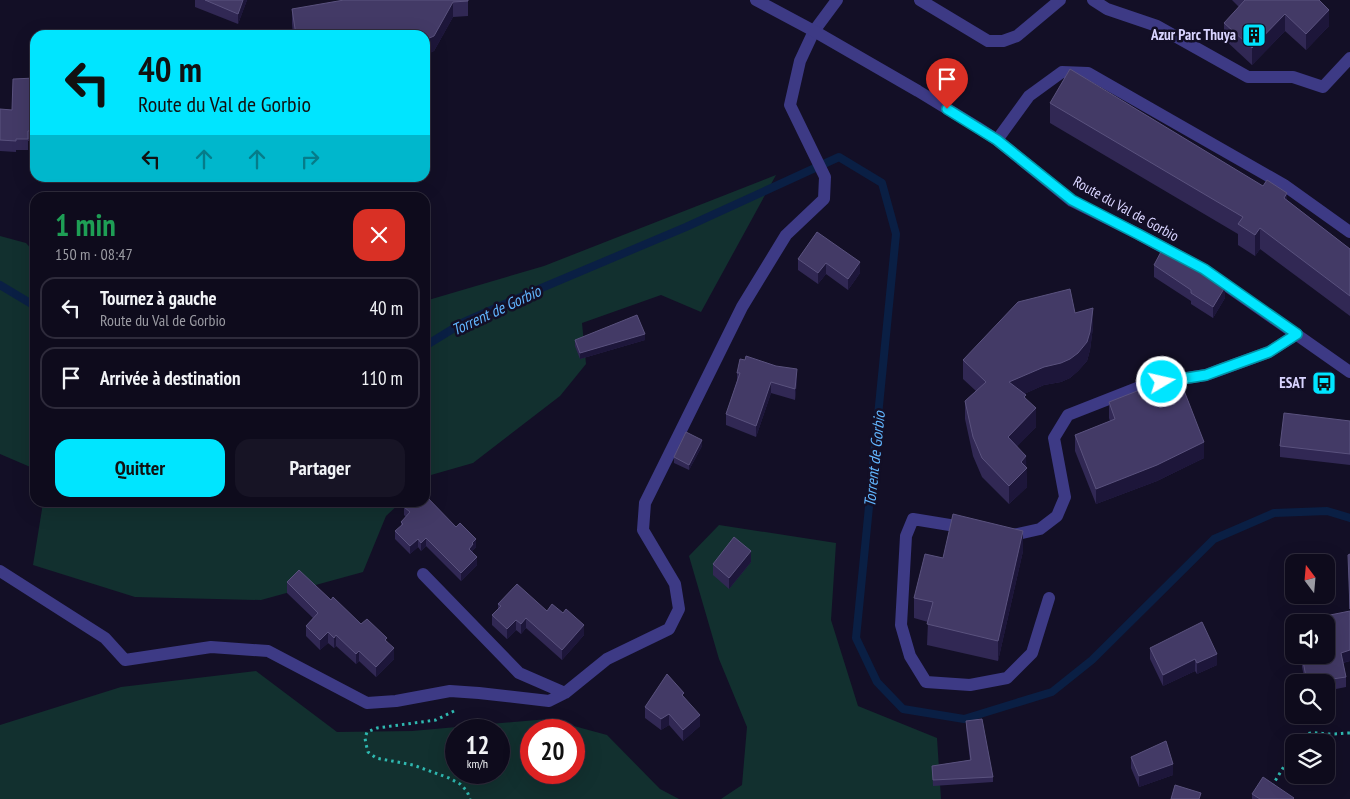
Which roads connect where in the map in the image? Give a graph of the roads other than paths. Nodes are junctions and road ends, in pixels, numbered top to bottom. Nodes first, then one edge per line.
1 (756, 0) edge
2 (837, 0) edge
3 (920, 0) edge
4 (1060, 0) edge
5 (1093, 0) edge
6 (814, 31) junction
7 (1350, 58) edge
8 (997, 140) junction
9 (1350, 232) edge
10 (1297, 334) junction
11 (1350, 372) edge
12 (977, 529) edge
13 (995, 532) edge
14 (0, 571) edge
15 (422, 574) dead end
16 (1049, 598) dead end
17 (564, 693) junction

1 - 6 street, Route du Val de Gorbio
2 - 6 street
3 - 4 street
5 - 7 street
6 - 8 street, Route du Val de Gorbio
6 - 17 street
8 - 9 street
8 - 10 street, Route du Val de Gorbio
10 - 11 street, Route du Val de Gorbio
10 - 13 street
12 - 16 street
14 - 17 street
15 - 17 street

